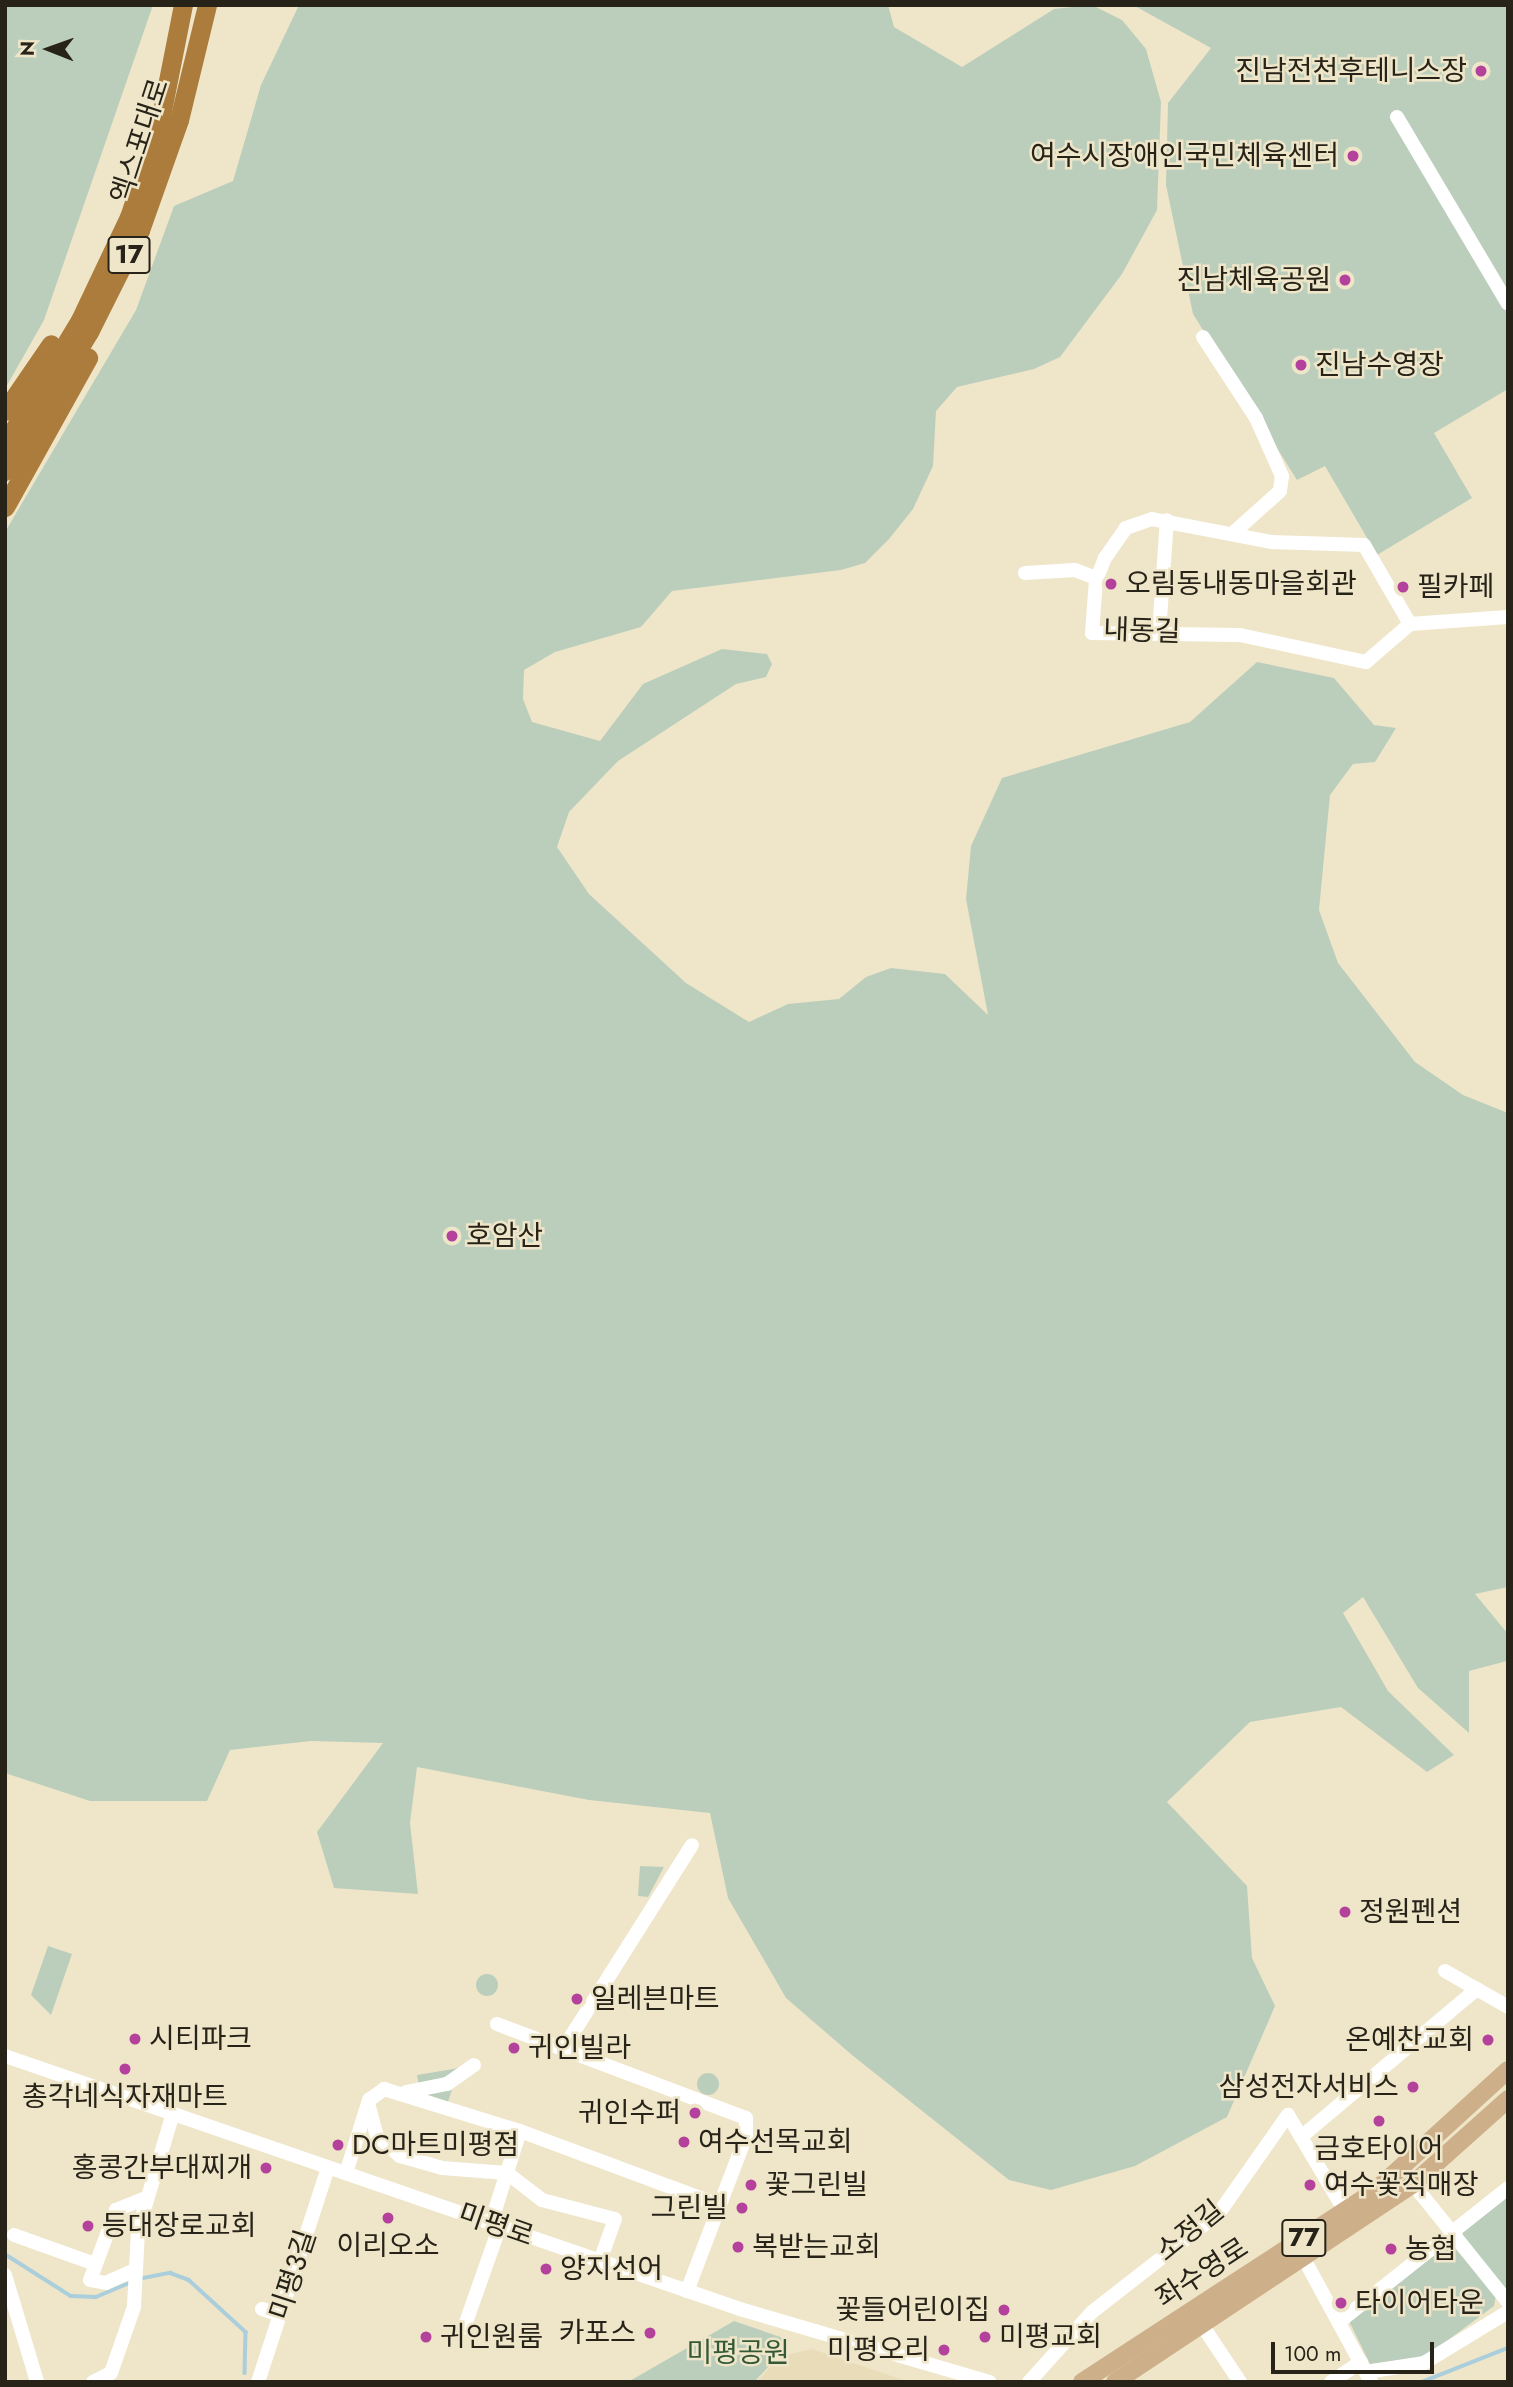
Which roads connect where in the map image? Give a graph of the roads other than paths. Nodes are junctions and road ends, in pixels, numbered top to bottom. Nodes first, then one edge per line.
1 (183, 5) edge
2 (206, 12) edge
3 (1397, 117) dead end
4 (116, 265) junction
5 (1508, 304) edge
6 (1203, 337) dead end
7 (5, 411) edge
8 (5, 444) edge
9 (5, 471) edge
10 (5, 507) edge
11 (1167, 520) junction
12 (1232, 534) junction
13 (1025, 573) dead end
14 (1096, 578) junction
15 (1508, 617) edge
16 (1410, 624) junction
17 (1159, 633) junction
18 (692, 1845) dead end
19 (1445, 1971) dead end
20 (1477, 1989) junction
21 (1508, 2007) edge
22 (496, 2024) dead end
23 (563, 2049) junction
24 (5, 2056) edge
25 (468, 2063) dead end
26 (1505, 2079) edge
27 (405, 2092) junction
28 (1508, 2099) edge
29 (368, 2103) junction
30 (173, 2113) junction
31 (1455, 2123) junction
32 (520, 2131) junction
33 (1301, 2137) junction
34 (1468, 2137) junction
35 (328, 2168) junction
36 (345, 2173) junction
37 (507, 2173) junction
38 (1413, 2184) junction
39 (1508, 2188) edge
40 (146, 2198) junction
41 (719, 2205) junction
42 (1345, 2211) junction
43 (495, 2225) junction
44 (14, 2235) dead end
45 (1454, 2236) junction
46 (1304, 2259) junction
47 (600, 2261) junction
48 (95, 2264) junction
49 (5, 2275) edge
50 (135, 2277) junction
51 (687, 2291) junction
52 (1508, 2302) edge
53 (262, 2309) dead end
54 (1508, 2312) edge
55 (280, 2315) junction
56 (1339, 2322) junction
57 (1202, 2325) junction
58 (464, 2328) dead end
59 (1366, 2372) edge
60 (114, 2378) edge
61 (37, 2382) edge
62 (93, 2382) edge
63 (258, 2382) edge
64 (990, 2382) edge
65 (1029, 2382) edge
66 (1082, 2382) edge
67 (1115, 2382) edge
68 (1240, 2382) edge
69 (1331, 2382) edge

1 - 4 highway, 엑스포대로 / 17
2 - 4 highway, 엑스포대로 / 17
3 - 5 street
4 - 7 highway
4 - 8 highway, 엑스포대로 / 17
4 - 9 highway, 엑스포대로 / 17
4 - 10 highway
6 - 12 street
11 - 12 street, 내동길
11 - 14 street, 내동길
11 - 17 street
12 - 16 street, 내동길
13 - 14 street
14 - 17 street, 내동길
15 - 16 street
16 - 17 street, 내동길
18 - 23 street
19 - 20 street
20 - 21 street
20 - 33 street
22 - 23 street
23 - 41 street
24 - 30 street, 미평로
25 - 27 street
26 - 31 main road, 좌수영로 / 77
27 - 29 street
27 - 32 street
28 - 34 main road, 좌수영로 / 77
29 - 36 street
29 - 37 street
30 - 35 street, 미평로
30 - 40 street
31 - 34 main road
31 - 42 main road, 좌수영로 / 77
32 - 37 street
32 - 41 street
33 - 42 street, 소정길
33 - 65 street, 소정길
34 - 38 main road, 좌수영로 / 77
35 - 36 street, 미평로
35 - 55 street, 미평3길
36 - 43 street, 미평로
37 - 43 street
37 - 47 street
38 - 45 street
38 - 46 main road, 좌수영로 / 77
39 - 45 street
40 - 48 street
40 - 50 street
41 - 51 street
42 - 66 main road, 좌수영로 / 77
43 - 47 street, 미평로
43 - 58 street
44 - 48 street
45 - 52 street
45 - 56 street
46 - 56 street
46 - 57 main road, 좌수영로 / 77
47 - 51 street, 미평로
48 - 50 street
49 - 61 street
50 - 60 street
51 - 64 street, 미평로
53 - 55 street
54 - 59 street
55 - 63 street, 미평3길
56 - 59 street
57 - 67 main road, 좌수영로 / 77
57 - 68 street
59 - 69 street
60 - 62 street

